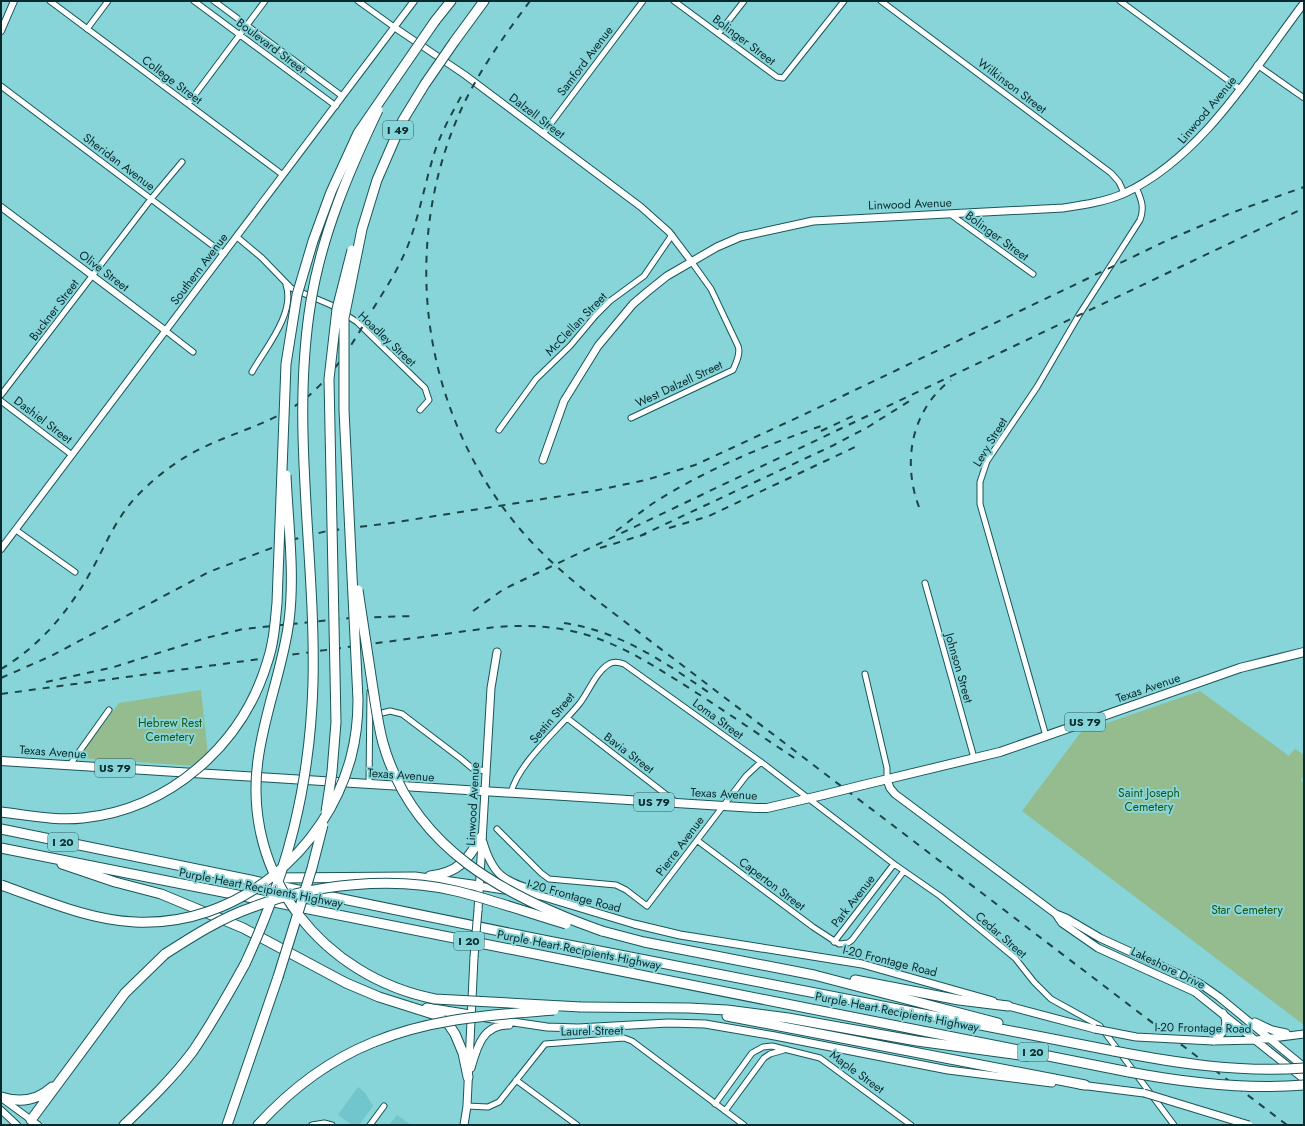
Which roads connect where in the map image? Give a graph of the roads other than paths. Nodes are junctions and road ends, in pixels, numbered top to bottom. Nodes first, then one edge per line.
1 (14, 1) edge
2 (50, 1) edge
3 (108, 1) edge
4 (194, 1) edge
5 (214, 1) edge
6 (265, 1) edge
7 (358, 1) edge
8 (414, 1) edge
9 (450, 1) edge
10 (484, 1) edge
11 (643, 1) edge
12 (674, 1) edge
13 (744, 1) edge
14 (844, 1) edge
15 (881, 1) edge
16 (1120, 1) edge
17 (1304, 3) edge
18 (247, 26) junction
19 (394, 27) junction
20 (87, 28) junction
21 (1, 31) edge
22 (720, 33) junction
23 (240, 35) junction
24 (1257, 65) junction
25 (1, 86) edge
26 (1240, 89) junction
27 (342, 96) junction
28 (384, 96) junction
29 (1304, 98) edge
30 (188, 104) junction
31 (336, 106) junction
32 (543, 134) junction
33 (182, 162) dead end
34 (283, 175) junction
35 (1136, 187) junction
36 (1124, 193) junction
37 (151, 199) junction
38 (1, 207) edge
39 (950, 214) junction
40 (362, 229) junction
41 (672, 235) junction
42 (237, 237) junction
43 (224, 254) junction
44 (691, 261) junction
45 (1032, 274) dead end
46 (93, 276) junction
47 (286, 283) junction
48 (166, 331) junction
49 (194, 352) dead end
50 (252, 372) dead end
51 (1, 396) edge
52 (283, 400) junction
53 (1, 401) edge
54 (420, 410) dead end
55 (632, 418) dead end
56 (499, 430) dead end
57 (72, 455) junction
58 (543, 460) dead end
59 (16, 530) junction
60 (1, 549) edge
61 (352, 550) junction
62 (75, 572) dead end
63 (924, 583) dead end
64 (497, 652) dead end
65 (1304, 652) edge
66 (614, 662) joint
67 (865, 674) dead end
68 (370, 689) dead end
69 (109, 710) dead end
70 (370, 716) junction
71 (567, 718) junction
72 (1046, 736) junction
73 (974, 758) junction
74 (1, 761) edge
75 (761, 762) junction
76 (70, 766) junction
77 (485, 771) junction
78 (887, 780) junction
79 (369, 785) junction
80 (484, 792) junction
81 (511, 793) junction
82 (808, 799) junction
83 (679, 804) junction
84 (723, 806) junction
85 (1, 812) edge
86 (1, 829) edge
87 (497, 829) dead end
88 (481, 837) junction
89 (698, 841) junction
90 (1, 848) edge
91 (28, 854) junction
92 (894, 864) junction
93 (904, 871) junction
94 (415, 877) junction
95 (240, 878) junction
96 (1, 886) edge
97 (479, 886) junction
98 (570, 904) junction
99 (1056, 914) junction
100 (602, 931) junction
101 (834, 942) junction
102 (814, 974) junction
103 (404, 1004) junction
104 (1008, 1006) junction
105 (581, 1007) junction
106 (660, 1008) junction
107 (1222, 1012) junction
108 (1237, 1012) junction
109 (470, 1015) junction
110 (539, 1026) junction
111 (1304, 1034) edge
112 (1296, 1035) junction
113 (1269, 1038) junction
114 (1256, 1040) junction
115 (1213, 1041) junction
116 (1068, 1043) junction
117 (784, 1050) junction
118 (1106, 1067) junction
119 (1304, 1068) edge
120 (62, 1078) junction
121 (468, 1078) junction
122 (1304, 1079) edge
123 (516, 1080) junction
124 (1085, 1085) junction
125 (1304, 1085) edge
126 (1, 1097) edge
127 (715, 1104) junction
128 (384, 1106) dead end
129 (467, 1106) junction
130 (1, 1110) edge
131 (724, 1111) junction
132 (32, 1123) edge
133 (17, 1125) edge
134 (124, 1125) edge
135 (227, 1125) edge
136 (258, 1125) edge
137 (312, 1125) edge
138 (332, 1125) edge
139 (370, 1125) edge
140 (464, 1125) edge
141 (577, 1125) edge
142 (744, 1125) edge
143 (911, 1125) edge
144 (1174, 1125) edge
145 (1249, 1125) edge

1 - 21 street
2 - 20 street, College Street
3 - 20 street
4 - 23 street, Boulevard Street
5 - 18 street, Boulevard Street
6 - 18 street
7 - 19 street, Dalzell Street
8 - 19 street, Southern Avenue
9 - 28 highway, bridge
10 - 40 highway, I 49, bridge
11 - 32 street, Samford Avenue
12 - 22 street, Bolinger Street
13 - 22 street
14 - 22 street, Bolinger Street
15 - 36 street, Wilkinson Street
16 - 26 street
17 - 24 main road, Linwood Avenue
18 - 23 street
18 - 27 street, Boulevard Street
19 - 27 street, Southern Avenue
19 - 32 street, Dalzell Street
20 - 30 street, College Street
23 - 30 street
23 - 31 street, Boulevard Street
24 - 26 main road, Linwood Avenue
24 - 29 street
25 - 37 street, Sheridan Avenue
26 - 35 main road, Linwood Avenue
27 - 31 street, Southern Avenue
28 - 52 highway, bridge
28 - 134 highway, bridge
30 - 34 street, College Street
31 - 34 street, Southern Avenue
32 - 41 street, Dalzell Street
33 - 37 street, Buckner Street
34 - 42 street, Southern Avenue
35 - 36 main road, Linwood Avenue
35 - 72 street, Levy Street
36 - 39 main road, Linwood Avenue
37 - 43 street, Sheridan Avenue
37 - 46 street, Buckner Street
38 - 46 street, Olive Street
39 - 44 main road, Linwood Avenue
39 - 45 street, Bolinger Street
40 - 61 highway, bridge
40 - 135 highway, bridge
41 - 44 street, Dalzell Street
41 - 56 street, McClellan Street
42 - 43 street, Southern Avenue
42 - 47 street, Hoadley Street
43 - 48 street, Southern Avenue
44 - 55 street, West Dalzell Street
44 - 58 main road, Linwood Avenue
46 - 48 street, Olive Street
46 - 51 street, Buckner Street
47 - 50 street
47 - 54 street, Hoadley Street
48 - 49 street, Olive Street
48 - 57 street, Southern Avenue
52 - 85 highway, bridge
52 - 105 highway, bridge
53 - 57 street, Dashiel Street
57 - 59 street, Southern Avenue
59 - 60 street, Southern Avenue
59 - 62 street
61 - 96 highway, bridge
61 - 100 highway, bridge
63 - 73 street, Johnson Street
64 - 77 main road, Linwood Avenue
65 - 72 main road, Texas Avenue / US 79
66 - 71 street, Sestin Street
66 - 75 street, Loma Street
67 - 78 street
68 - 70 street
69 - 76 street
70 - 77 street
70 - 79 street
71 - 81 street, Sestin Street
71 - 83 street, Bavia Street
72 - 73 main road, Texas Avenue / US 79
73 - 78 main road, Texas Avenue / US 79
74 - 76 main road, Texas Avenue / US 79
75 - 82 street, Loma Street
75 - 84 street, Pierre Avenue
76 - 79 main road, Texas Avenue / US 79
77 - 80 main road, Linwood Avenue
78 - 82 main road, Texas Avenue / US 79, bridge
78 - 99 main road, Lakeshore Drive
79 - 80 main road, Texas Avenue / US 79
80 - 81 main road, Texas Avenue / US 79
80 - 88 main road, Linwood Avenue
81 - 83 main road, Texas Avenue / US 79
82 - 84 main road, Texas Avenue / US 79
82 - 92 street, Cedar Street
83 - 84 main road, Texas Avenue / US 79
84 - 89 street, Pierre Avenue
86 - 95 highway, Purple Heart Recipients Highway / I 20
87 - 89 street, Pierre Avenue
88 - 94 highway
88 - 97 main road, Linwood Avenue
88 - 98 main road
89 - 101 street, Caperton Street
90 - 91 highway, Purple Heart Recipients Highway / I 20
91 - 103 highway
91 - 118 highway, Purple Heart Recipients Highway / I 20
92 - 93 street, Cedar Street
92 - 101 street, Park Avenue
93 - 101 street, Park Avenue
93 - 144 street, Cedar Street
94 - 95 highway
94 - 97 highway
95 - 116 highway, Purple Heart Recipients Highway / I 20
97 - 98 main road, I-20 Frontage Road
97 - 109 main road, Linwood Avenue, bridge
98 - 104 main road, I-20 Frontage Road
99 - 107 main road, Lakeshore Drive
99 - 108 main road, Lakeshore Drive
100 - 102 highway
100 - 120 highway, bridge
102 - 104 highway
102 - 116 highway
103 - 109 highway
103 - 121 highway
104 - 115 main road, I-20 Frontage Road, bridge
105 - 106 highway
105 - 136 highway, bridge
106 - 118 highway
106 - 124 highway
107 - 114 main road, Lakeshore Drive
107 - 115 main road
108 - 112 main road
108 - 113 main road, Lakeshore Drive
109 - 110 main road
109 - 121 main road
110 - 121 main road
110 - 124 main road
111 - 112 main road, I-20 Frontage Road
112 - 113 main road, I-20 Frontage Road
113 - 114 main road, I-20 Frontage Road
113 - 119 main road, Lakeshore Drive
114 - 115 main road, I-20 Frontage Road
114 - 122 main road, Lakeshore Drive
116 - 119 highway, Purple Heart Recipients Highway / I 20, bridge
117 - 127 street
117 - 131 street
117 - 143 street, Maple Street
118 - 125 highway, Purple Heart Recipients Highway / I 20, bridge
120 - 126 highway
120 - 132 highway
121 - 129 main road
123 - 127 street, Laurel Street
123 - 129 street, Laurel Street
123 - 141 street
124 - 145 main road, bridge
126 - 132 street
127 - 131 street, Laurel Street
128 - 139 street
129 - 140 main road
130 - 133 street
131 - 142 street, Laurel Street
137 - 138 street

